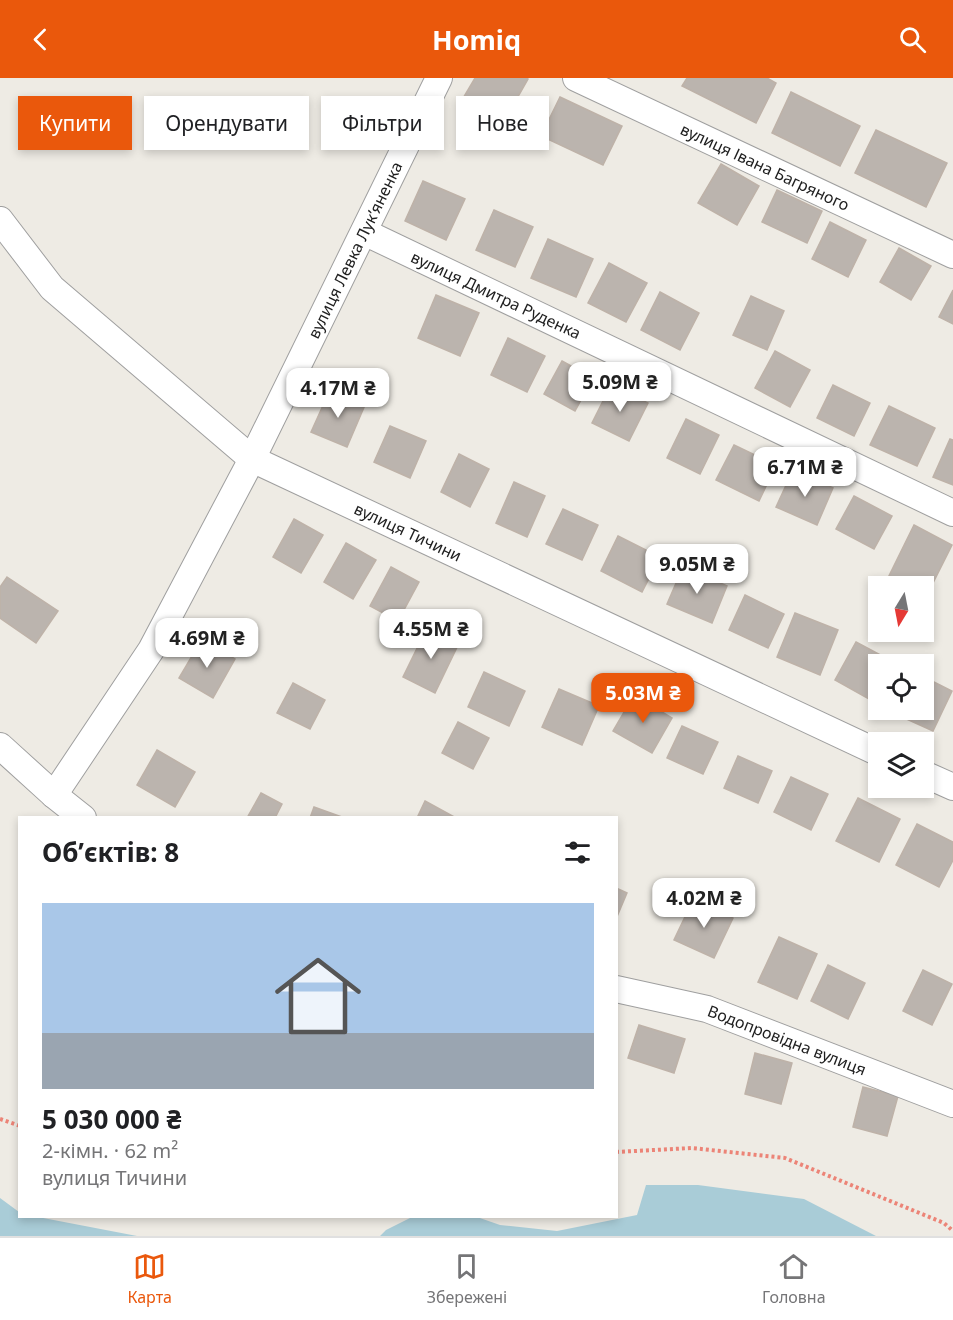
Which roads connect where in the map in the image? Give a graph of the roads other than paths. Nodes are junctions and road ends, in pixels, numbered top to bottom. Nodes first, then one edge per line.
1 (439, 78) edge
2 (576, 78) edge
3 (0, 220) edge
4 (364, 232) junction
5 (953, 255) edge
6 (252, 459) junction
7 (953, 513) edge
8 (0, 746) edge
9 (868, 748) edge
10 (934, 778) edge
11 (953, 787) edge
12 (54, 795) junction
13 (80, 816) edge
14 (618, 989) edge
15 (953, 1104) edge

1 - 4 street, вулиця Левка Лукʼяненка
2 - 5 street, вулиця Івана Багряного
3 - 6 street, вулиця Тичини
4 - 6 street, вулиця Левка Лукʼяненка
4 - 7 street, вулиця Дмитра Руденка
6 - 9 street, вулиця Тичини
6 - 12 street, вулиця Левка Лукʼяненка
8 - 12 street
10 - 11 street
12 - 13 street
14 - 15 street, Водопровідна вулиця

